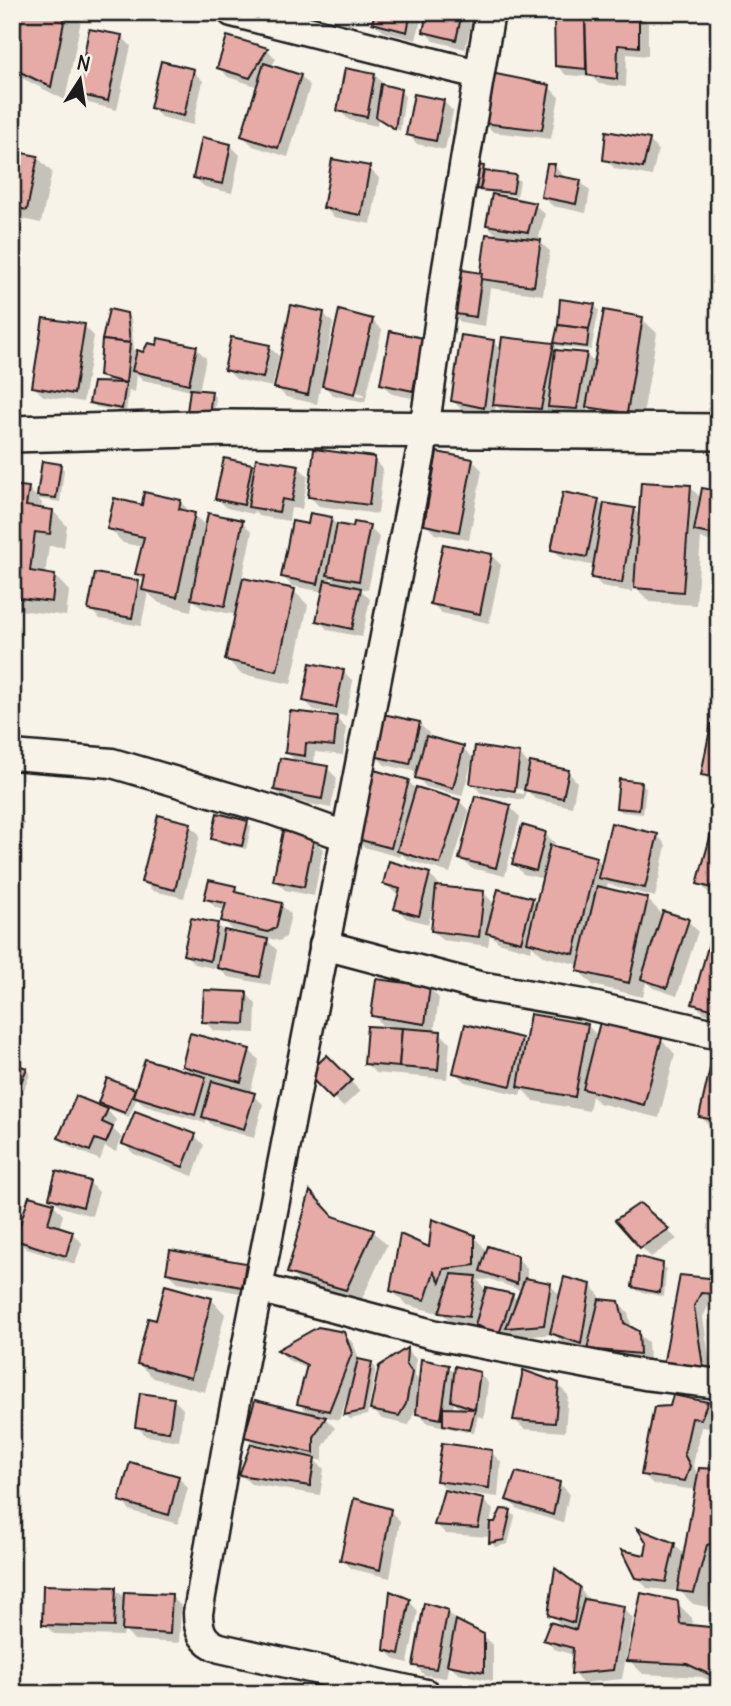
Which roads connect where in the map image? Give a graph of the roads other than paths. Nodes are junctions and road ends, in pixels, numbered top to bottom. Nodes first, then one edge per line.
1 (232, 12) edge
2 (490, 12) edge
3 (478, 74) junction
4 (424, 429) junction
5 (719, 432) edge
6 (12, 434) edge
7 (12, 755) edge
8 (345, 836) junction
9 (324, 945) junction
10 (719, 1035) edge
11 (258, 1288) junction
12 (719, 1384) edge
13 (426, 1694) edge

1 - 3 street
2 - 3 street
3 - 4 street
4 - 5 street
4 - 6 street
4 - 8 street
7 - 8 street
8 - 9 street
9 - 10 street
9 - 11 street
11 - 12 street
11 - 13 street

